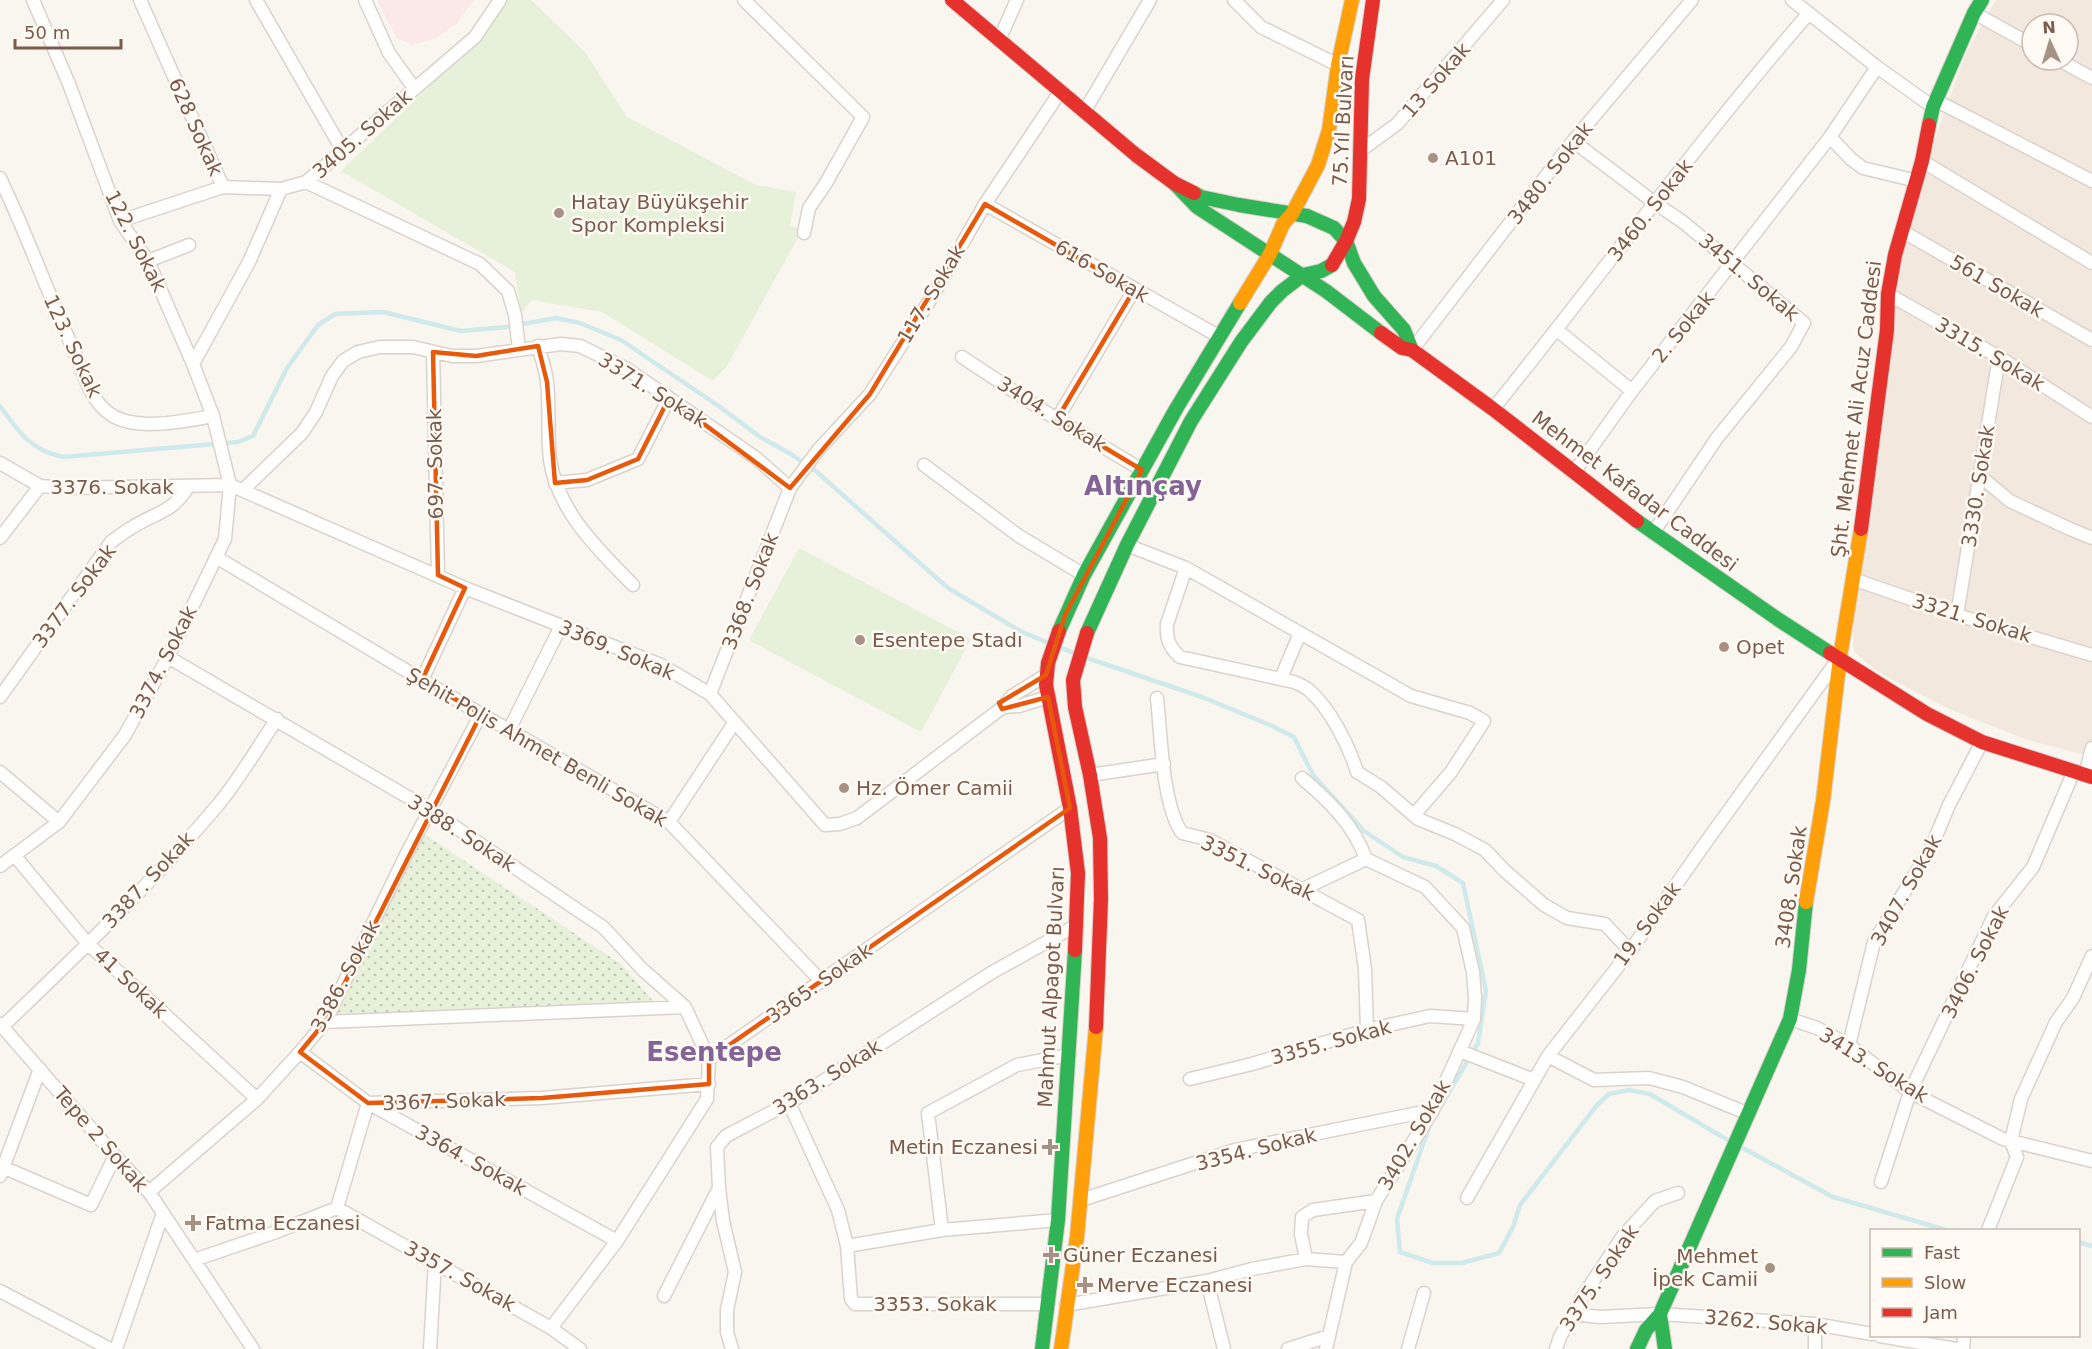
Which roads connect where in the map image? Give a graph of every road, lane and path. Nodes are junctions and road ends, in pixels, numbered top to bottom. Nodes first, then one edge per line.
1 (33, 0) edge
2 (140, 0) edge
3 (256, 0) edge
4 (365, 0) edge
5 (500, 0) edge
6 (744, 0) edge
7 (952, 0) edge
8 (1017, 0) edge
9 (1150, 0) edge
10 (1234, 0) edge
11 (1352, 0) edge
12 (1373, 0) edge
13 (1503, 0) edge
14 (1692, 0) edge
15 (1792, 0) edge
16 (1982, 0) edge
17 (1974, 13) junction
18 (1809, 14) junction
19 (2020, 38) edge
20 (999, 40) junction
21 (1338, 65) junction
22 (1877, 67) junction
23 (414, 88) junction
24 (1060, 92) junction
25 (1934, 104) junction
26 (1084, 112) junction
27 (1830, 137) junction
28 (1573, 141) junction
29 (343, 151) junction
30 (1360, 151) junction
31 (1922, 161) junction
32 (0, 178) edge
33 (1917, 181) junction
34 (2092, 181) edge
35 (306, 182) junction
36 (1174, 183) junction
37 (223, 187) junction
38 (281, 189) junction
39 (4, 195) edge
40 (1655, 203) junction
41 (985, 204) junction
42 (1292, 214) junction
43 (120, 221) junction
44 (1902, 231) junction
45 (804, 233) dead end
46 (1346, 242) junction
47 (189, 245) dead end
48 (1270, 254) junction
49 (148, 261) junction
50 (2092, 263) edge
51 (1733, 264) junction
52 (1303, 275) junction
53 (1134, 290) junction
54 (1888, 294) junction
55 (1557, 330) junction
56 (1220, 337) junction
57 (2092, 340) edge
58 (538, 346) junction
59 (519, 350) junction
60 (1412, 350) junction
61 (433, 352) junction
62 (962, 357) dead end
63 (1999, 357) junction
64 (193, 364) junction
65 (1632, 391) junction
66 (669, 398) junction
67 (1493, 409) junction
68 (213, 416) junction
69 (2092, 417) edge
70 (1057, 419) junction
71 (0, 463) edge
72 (924, 465) dead end
73 (1142, 470) junction
74 (1574, 472) junction
75 (1980, 476) junction
76 (555, 483) junction
77 (230, 485) junction
78 (40, 486) junction
79 (189, 487) junction
80 (790, 488) junction
81 (243, 490) junction
82 (1653, 533) junction
83 (0, 538) edge
84 (2092, 538) edge
85 (1126, 545) junction
86 (216, 557) junction
87 (1186, 568) junction
88 (438, 575) junction
89 (1084, 575) junction
90 (1853, 579) junction
91 (633, 585) dead end
92 (465, 588) junction
93 (1957, 615) junction
94 (561, 626) junction
95 (1300, 633) junction
96 (2092, 655) edge
97 (168, 657) junction
98 (1840, 657) junction
99 (1047, 669) junction
100 (1281, 678) junction
101 (422, 680) junction
102 (710, 694) junction
103 (0, 697) edge
104 (1048, 697) junction
105 (1157, 698) dead end
106 (1003, 707) junction
107 (481, 714) junction
108 (277, 719) junction
109 (734, 723) junction
110 (509, 730) junction
111 (1982, 742) junction
112 (2092, 748) edge
113 (1164, 764) junction
114 (0, 772) edge
115 (2084, 774) edge
116 (1090, 775) junction
117 (1302, 778) dead end
118 (1070, 808) junction
119 (430, 810) junction
120 (1414, 814) junction
121 (59, 822) junction
122 (669, 822) junction
123 (15, 856) junction
124 (1366, 859) junction
125 (0, 866) edge
126 (1303, 889) junction
127 (1077, 925) junction
128 (88, 944) junction
129 (1630, 951) junction
130 (2092, 956) edge
131 (822, 982) junction
132 (685, 1007) junction
133 (1474, 1019) junction
134 (1790, 1019) junction
135 (325, 1022) junction
136 (1, 1026) edge
137 (1367, 1030) junction
138 (1849, 1045) junction
139 (300, 1052) junction
140 (1464, 1052) junction
141 (1069, 1055) junction
142 (1548, 1056) junction
143 (709, 1059) junction
144 (40, 1069) junction
145 (1190, 1079) dead end
146 (1534, 1080) junction
147 (709, 1084) junction
148 (1910, 1092) junction
149 (257, 1099) junction
150 (368, 1103) junction
151 (789, 1103) junction
152 (1433, 1110) junction
153 (1749, 1114) junction
154 (2012, 1141) junction
155 (115, 1156) junction
156 (2092, 1161) edge
157 (1, 1170) edge
158 (1881, 1182) dead end
159 (719, 1188) junction
160 (149, 1192) junction
161 (1678, 1193) dead end
162 (1467, 1198) dead end
163 (1081, 1200) junction
164 (1376, 1201) junction
165 (337, 1208) junction
166 (163, 1213) junction
167 (1058, 1220) junction
168 (1988, 1229) edge
169 (942, 1230) junction
170 (617, 1240) junction
171 (847, 1246) junction
172 (1306, 1259) junction
173 (194, 1260) junction
174 (435, 1262) junction
175 (1346, 1262) junction
176 (1207, 1281) junction
177 (0, 1291) edge
178 (1424, 1293) dead end
179 (664, 1296) dead end
180 (1048, 1304) junction
181 (1066, 1305) junction
182 (1572, 1314) junction
183 (1660, 1314) junction
184 (1815, 1324) junction
185 (551, 1328) junction
186 (1870, 1334) edge
187 (1329, 1336) junction
188 (1891, 1337) edge
189 (110, 1349) edge
190 (116, 1349) edge
191 (253, 1349) edge
192 (430, 1349) edge
193 (580, 1349) edge
194 (732, 1349) edge
195 (1042, 1349) edge
196 (1061, 1349) edge
197 (1224, 1349) edge
198 (1288, 1349) edge
199 (1326, 1349) edge
200 (1408, 1349) edge
201 (1556, 1349) edge
202 (1637, 1349) edge
203 (1665, 1349) edge
204 (1815, 1349) edge
205 (1956, 1349) edge

1 - 43 street, 122. Sokak
2 - 37 street, 628 Sokak
3 - 29 street
4 - 23 street
5 - 23 street, 3405. Sokak
6 - 45 street
7 - 20 main road, Mehmet Kafadar Caddesi
8 - 20 street
9 - 26 street
10 - 21 street
11 - 21 main road, 75.Yıl Bulvarı
12 - 30 main road, 75.Yıl Bulvarı
13 - 30 street, 13 Sokak
14 - 28 street, 3480. Sokak
15 - 18 street
16 - 17 main road, Şht. Mehmet Ali Acuz Caddesi
17 - 19 street
17 - 25 main road, Şht. Mehmet Ali Acuz Caddesi
18 - 22 street
18 - 40 street, 3460. Sokak
20 - 24 main road, Mehmet Kafadar Caddesi
21 - 42 main road, 75.Yıl Bulvarı
22 - 25 street
22 - 27 street, 2. Sokak
23 - 29 street, 3405. Sokak
24 - 26 main road, Mehmet Kafadar Caddesi
24 - 41 street, 117. Sokak
25 - 31 main road, Şht. Mehmet Ali Acuz Caddesi
25 - 34 street
26 - 36 main road, Mehmet Kafadar Caddesi
27 - 33 street
27 - 51 street, 2. Sokak
28 - 40 street, 3451. Sokak
28 - 60 street, 3480. Sokak
29 - 35 street, 3405. Sokak
30 - 46 main road, 75.Yıl Bulvarı
31 - 33 main road, Şht. Mehmet Ali Acuz Caddesi
31 - 50 street
32 - 39 street, 123. Sokak
33 - 44 main road, Şht. Mehmet Ali Acuz Caddesi
35 - 38 street, 3405. Sokak
35 - 59 street
36 - 42 main road, Mehmet Kafadar Caddesi
36 - 48 main road, Mehmet Kafadar Caddesi
37 - 38 street, 3405. Sokak
37 - 43 street, 3405. Sokak
38 - 64 street
39 - 68 street, 123. Sokak
40 - 51 street, 3451. Sokak
40 - 55 street, 3460. Sokak
41 - 53 street, 616 Sokak
41 - 80 street, 117. Sokak
42 - 46 main road, Mehmet Kafadar Caddesi
42 - 48 main road
43 - 49 street, 122. Sokak
44 - 54 main road, Şht. Mehmet Ali Acuz Caddesi
44 - 57 street, 561 Sokak
46 - 52 main road
46 - 60 main road, Mehmet Kafadar Caddesi
47 - 49 street
48 - 52 main road, Mehmet Kafadar Caddesi
48 - 56 main road, Mahmut Alpagot Bulvarı
49 - 64 street, 122. Sokak
51 - 65 street, 2. Sokak
51 - 82 street, 3451. Sokak
52 - 60 main road, Mehmet Kafadar Caddesi
52 - 85 main road
53 - 56 street, 616 Sokak
53 - 70 street
54 - 63 street, 3315. Sokak
54 - 90 main road, Şht. Mehmet Ali Acuz Caddesi
55 - 65 street
55 - 67 street, 3460. Sokak
56 - 73 main road, Mahmut Alpagot Bulvarı
58 - 59 street, 3371. Sokak
58 - 66 street, 3371. Sokak
58 - 76 street
59 - 61 street, 3371. Sokak
60 - 67 main road, Mehmet Kafadar Caddesi
61 - 81 street, 3371. Sokak
61 - 88 street, 697. Sokak
62 - 70 street, 3404. Sokak
63 - 69 street, 3315. Sokak
63 - 75 street, 3330. Sokak
64 - 68 street, 122. Sokak
65 - 74 street, 2. Sokak
66 - 76 street
66 - 80 street, 3371. Sokak
67 - 74 main road, Mehmet Kafadar Caddesi
68 - 77 street, 122. Sokak
70 - 73 street, 3404. Sokak
71 - 78 street, 3376. Sokak
72 - 89 street
73 - 89 main road, Mahmut Alpagot Bulvarı
74 - 82 main road, Mehmet Kafadar Caddesi
75 - 84 street
75 - 93 street, 3330. Sokak
76 - 91 street
77 - 79 street, 3376. Sokak
77 - 81 street, 3369. Sokak
77 - 86 street, 3374. Sokak
78 - 79 street, 3376. Sokak
78 - 83 street
79 - 103 street, 3377. Sokak
80 - 102 street, 3368. Sokak
81 - 88 street, 3369. Sokak
82 - 98 main road, Mehmet Kafadar Caddesi
85 - 87 street
85 - 116 main road
86 - 97 street, 3374. Sokak
86 - 101 street, Şehit Polis Ahmet Benli Sokak
87 - 95 street
87 - 100 street
88 - 92 street, 3369. Sokak
89 - 99 main road, Mahmut Alpagot Bulvarı
90 - 93 street, 3321. Sokak
90 - 98 main road, Şht. Mehmet Ali Acuz Caddesi
92 - 94 street, 3369. Sokak
92 - 101 street
93 - 96 street, 3321. Sokak
94 - 102 street, 3369. Sokak
94 - 110 street
95 - 100 street
95 - 120 street
97 - 108 street, 3388. Sokak
97 - 121 street, 3374. Sokak
98 - 111 main road, Mehmet Kafadar Caddesi
98 - 129 street, 19. Sokak
98 - 134 main road, 3408. Sokak
99 - 104 main road, Mahmut Alpagot Bulvarı
99 - 106 street, 3369. Sokak
100 - 120 street
101 - 107 street, Şehit Polis Ahmet Benli Sokak
102 - 109 street, 3369. Sokak
104 - 106 street, 3369. Sokak
104 - 118 main road, Mahmut Alpagot Bulvarı
105 - 113 street, 3351. Sokak
106 - 109 street, 3369. Sokak
107 - 110 street, Şehit Polis Ahmet Benli Sokak
107 - 119 street, 3386. Sokak
108 - 119 street, 3388. Sokak
108 - 128 street, 3387. Sokak
109 - 122 street
110 - 122 street, Şehit Polis Ahmet Benli Sokak
111 - 115 main road, Mehmet Kafadar Caddesi
111 - 138 street, 3407. Sokak
112 - 115 street, 3406. Sokak
113 - 116 street
113 - 126 street, 3351. Sokak
114 - 121 street
115 - 148 street, 3406. Sokak
116 - 163 main road
117 - 124 street
118 - 127 main road, Mahmut Alpagot Bulvarı
118 - 131 street, 3365. Sokak
119 - 132 street, 3388. Sokak
119 - 135 street, 3386. Sokak
120 - 129 street
121 - 123 street, 3374. Sokak
122 - 131 street, Şehit Polis Ahmet Benli Sokak
123 - 125 street, 3374. Sokak
123 - 128 street, 41 Sokak
124 - 126 street
124 - 133 street, 3402. Sokak
126 - 137 street, 3351. Sokak
127 - 141 main road, Mahmut Alpagot Bulvarı
127 - 151 street, 3363. Sokak
128 - 136 street, 3387. Sokak
128 - 149 street, 41 Sokak
129 - 142 street, 19. Sokak
130 - 154 street
131 - 143 street, 3365. Sokak
132 - 135 street
132 - 143 street, 3388. Sokak
133 - 137 street, 3355. Sokak
133 - 140 street, 3402. Sokak
134 - 138 street, 3413. Sokak
134 - 153 main road, 3408. Sokak
135 - 139 street, 3386. Sokak
136 - 144 street, Tepe 2 Sokak
137 - 145 street, 3355. Sokak
138 - 148 street, 3413. Sokak
139 - 149 street, 3386. Sokak
139 - 150 street, 3364. Sokak
140 - 146 street
140 - 152 street, 3402. Sokak
141 - 167 main road, Mahmut Alpagot Bulvarı
141 - 169 street
142 - 146 street, 19. Sokak
142 - 153 street
143 - 147 street
144 - 155 street, Tepe 2 Sokak
144 - 157 street
146 - 162 street, 19. Sokak
147 - 150 street, 3367. Sokak
147 - 170 street
148 - 154 street, 3413. Sokak
148 - 158 street, 3406. Sokak
149 - 160 street, 3386. Sokak
150 - 165 street, 3367. Sokak
150 - 170 street, 3364. Sokak
151 - 159 street, 3363. Sokak
151 - 171 street, 3353. Sokak
152 - 163 street, 3354. Sokak
152 - 164 street, 3402. Sokak
153 - 183 main road, 3408. Sokak
154 - 156 street, 3413. Sokak
154 - 168 street
155 - 157 street
155 - 160 street, Tepe 2 Sokak
159 - 179 street, 3363. Sokak
159 - 194 street
160 - 166 street, Tepe 2 Sokak
161 - 182 street, 3375. Sokak
163 - 181 main road
164 - 172 street
164 - 175 street, 3402. Sokak
165 - 173 street
165 - 174 street, 3357. Sokak
166 - 173 street, Tepe 2 Sokak
166 - 190 street
167 - 169 street
167 - 180 main road, Mahmut Alpagot Bulvarı
169 - 171 street
170 - 185 street
171 - 180 street, 3353. Sokak
172 - 175 street
172 - 176 street
173 - 191 street, Tepe 2 Sokak
174 - 185 street, 3357. Sokak
174 - 192 street
175 - 187 street, 3402. Sokak
176 - 181 street
176 - 197 street
177 - 189 street
178 - 200 street
180 - 195 main road, Mahmut Alpagot Bulvarı
181 - 196 main road
182 - 183 street, 3262. Sokak
182 - 201 street, 3375. Sokak
183 - 184 street, 3262. Sokak
183 - 202 main road, 3408. Sokak
183 - 203 main road
184 - 186 street, 3262. Sokak
184 - 204 street
185 - 193 street, 3357. Sokak
187 - 198 street
187 - 199 street, 3402. Sokak
188 - 205 street

